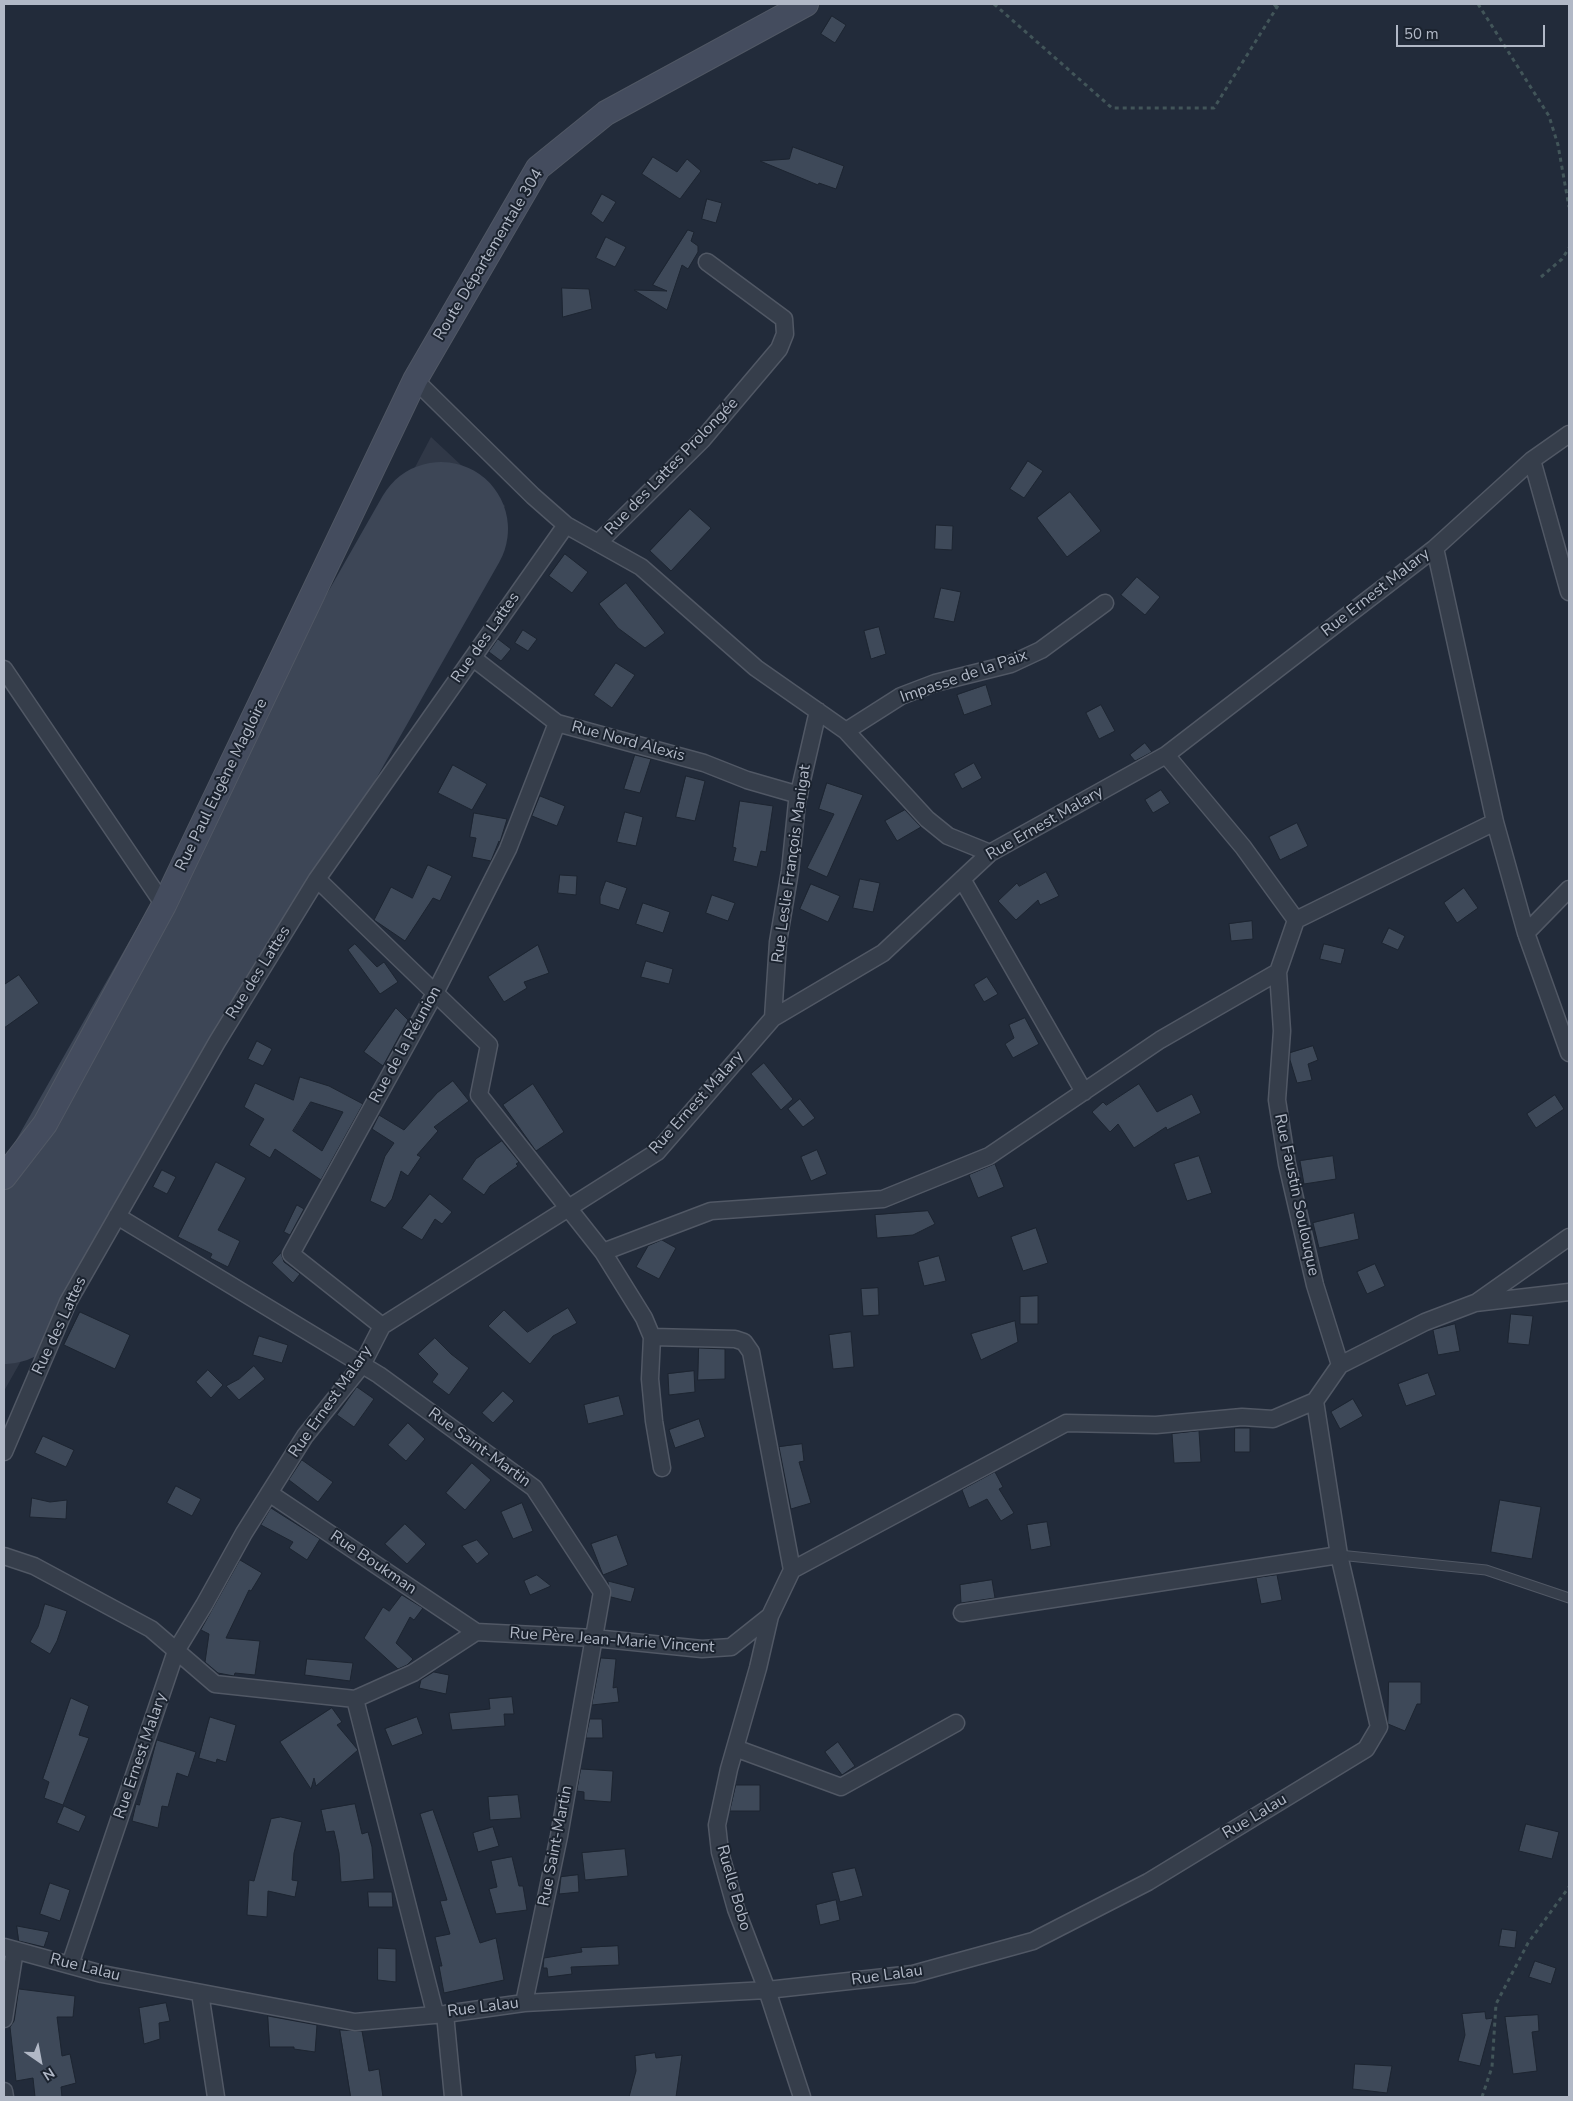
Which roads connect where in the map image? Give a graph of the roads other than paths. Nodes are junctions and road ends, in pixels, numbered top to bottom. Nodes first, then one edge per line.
1 (806, 4) edge
2 (780, 11) edge
3 (707, 262) dead end
4 (416, 380) junction
5 (1569, 434) edge
6 (1532, 460) junction
7 (566, 525) junction
8 (598, 543) junction
9 (1435, 548) junction
10 (1569, 592) edge
11 (1105, 603) dead end
12 (473, 658) junction
13 (4, 669) edge
14 (818, 711) junction
15 (557, 723) junction
16 (846, 731) junction
17 (1166, 755) junction
18 (799, 795) junction
19 (1495, 822) junction
20 (990, 853) junction
21 (317, 879) junction
22 (962, 879) junction
23 (1569, 889) edge
24 (164, 904) junction
25 (1296, 920) junction
26 (1526, 933) junction
27 (1278, 972) junction
28 (435, 993) junction
29 (773, 1018) junction
30 (1564, 1018) edge
31 (1569, 1053) edge
32 (1084, 1092) junction
33 (4, 1177) edge
34 (569, 1208) junction
35 (117, 1216) junction
36 (1569, 1237) edge
37 (603, 1252) junction
38 (1569, 1292) edge
39 (1475, 1303) junction
40 (382, 1326) junction
41 (652, 1337) junction
42 (362, 1365) junction
43 (1340, 1365) junction
44 (1315, 1401) junction
45 (4, 1452) edge
46 (662, 1468) dead end
47 (269, 1493) junction
48 (1339, 1554) junction
49 (4, 1556) edge
50 (792, 1570) junction
51 (1569, 1598) edge
52 (962, 1613) dead end
53 (770, 1616) junction
54 (476, 1632) junction
55 (594, 1638) junction
56 (176, 1651) junction
57 (355, 1699) junction
58 (956, 1723) dead end
59 (735, 1748) junction
60 (10, 1948) edge
61 (70, 1965) junction
62 (768, 1990) junction
63 (200, 1993) junction
64 (524, 2003) junction
65 (440, 2013) junction
66 (4, 2018) edge
67 (4, 2091) edge
68 (5, 2097) edge
69 (216, 2097) edge
70 (453, 2097) edge
71 (802, 2097) edge

1 - 2 main road, Route Départementale 304
2 - 4 main road, Route Départementale 304
3 - 8 street, Rue des Lattes Prolongée
4 - 7 street
4 - 24 main road, Rue Paul Eugène Magloire
5 - 6 street, Rue Ernest Malary
6 - 9 street, Rue Ernest Malary
6 - 10 street
7 - 8 street
7 - 12 street, Rue des Lattes
8 - 14 street
9 - 17 street, Rue Ernest Malary
9 - 19 street
11 - 16 street, Impasse de la Paix
12 - 15 street, Rue Nord Alexis
12 - 21 street, Rue des Lattes
13 - 24 street
14 - 16 street
14 - 18 street, Rue Leslie François Manigat
15 - 18 street, Rue Nord Alexis
15 - 28 street, Rue de la Réunion
16 - 20 street
17 - 20 street, Rue Ernest Malary
17 - 25 street
18 - 29 street, Rue Leslie François Manigat
19 - 25 street
19 - 26 street
20 - 22 street, Rue Ernest Malary
21 - 28 street
21 - 35 street, Rue des Lattes
22 - 29 street, Rue Ernest Malary
22 - 32 street
23 - 26 street
24 - 33 main road, Rue Paul Eugène Magloire
25 - 27 street, Rue Faustin Soulouque
26 - 30 street
27 - 32 street
27 - 43 street, Rue Faustin Soulouque
28 - 34 street
28 - 40 street, Rue de la Réunion
29 - 34 street, Rue Ernest Malary
30 - 31 street
32 - 37 street
34 - 37 street
34 - 40 street, Rue Ernest Malary
35 - 42 street, Rue Saint-Martin
35 - 45 street, Rue des Lattes
36 - 39 street
37 - 41 street
38 - 39 street
39 - 43 street
40 - 42 street, Rue Ernest Malary
41 - 46 street
41 - 50 street
42 - 47 street, Rue Ernest Malary
42 - 55 street, Rue Saint-Martin
43 - 44 street
44 - 48 street, Rue Lalau
44 - 50 street
47 - 54 street, Rue Boukman
47 - 56 street, Rue Ernest Malary
48 - 51 lane
48 - 52 street
48 - 62 street, Rue Lalau
49 - 56 street
50 - 53 street, Rue Père Jean-Marie Vincent
53 - 55 street, Rue Père Jean-Marie Vincent
53 - 59 street, Ruelle Bobo
54 - 55 street, Rue Père Jean-Marie Vincent
54 - 57 street
55 - 64 street, Rue Saint-Martin
56 - 57 street
56 - 61 street, Rue Ernest Malary
57 - 65 street
58 - 59 street
59 - 62 street, Ruelle Bobo
60 - 61 street, Rue Lalau
60 - 66 street
61 - 63 street, Rue Lalau
62 - 64 street, Rue Lalau
62 - 71 street, Ruelle Bobo
63 - 65 street, Rue Lalau
63 - 69 street
64 - 65 street, Rue Lalau
65 - 70 street
67 - 68 street

